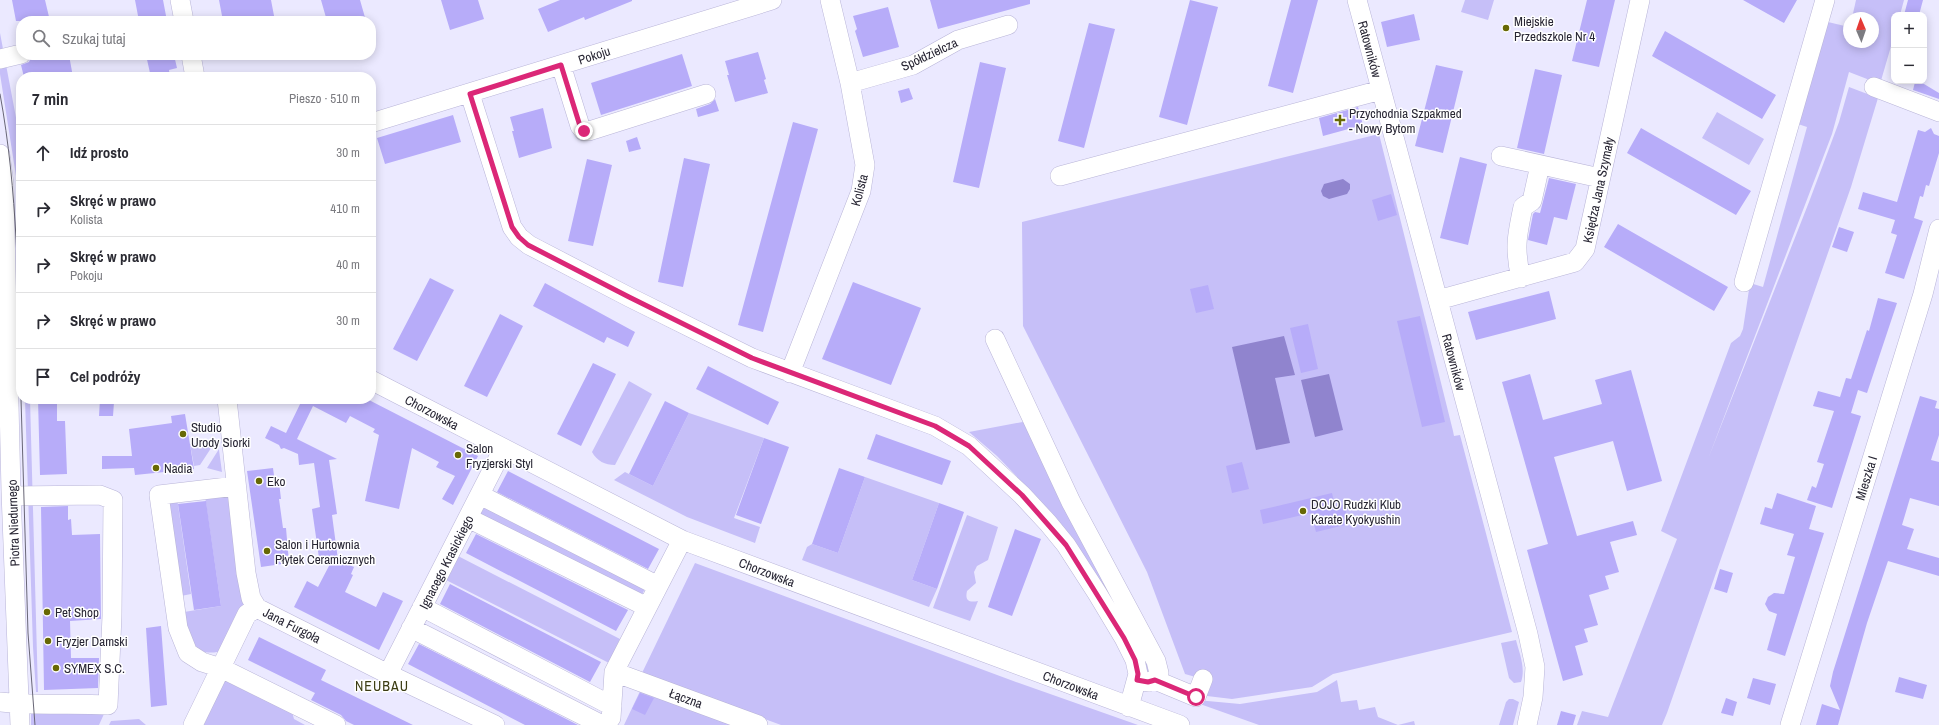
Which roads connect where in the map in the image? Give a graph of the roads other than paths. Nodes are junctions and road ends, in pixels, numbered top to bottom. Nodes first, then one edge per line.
1 (180, 0) edge
2 (772, 0) edge
3 (830, 0) edge
4 (1357, 0) edge
5 (1640, 0) edge
6 (1825, 0) edge
7 (183, 16) edge
8 (1008, 25) dead end
9 (16, 55) edge
10 (0, 59) edge
11 (192, 60) edge
12 (561, 65) junction
13 (194, 72) edge
14 (850, 83) junction
15 (1874, 87) dead end
16 (1381, 90) junction
17 (470, 94) junction
18 (706, 94) dead end
19 (1939, 112) edge
20 (376, 122) edge
21 (0, 154) edge
22 (1502, 156) dead end
23 (1540, 165) junction
24 (1060, 176) dead end
25 (1600, 178) junction
26 (1939, 229) edge
27 (9, 232) edge
28 (1521, 278) junction
29 (1744, 282) dead end
30 (1438, 300) junction
31 (995, 339) dead end
32 (790, 373) junction
33 (376, 383) edge
34 (228, 404) edge
35 (503, 449) junction
36 (5, 465) edge
37 (236, 486) junction
38 (480, 495) junction
39 (12, 496) junction
40 (468, 518) junction
41 (682, 540) junction
42 (658, 586) junction
43 (256, 608) junction
44 (422, 608) junction
45 (647, 608) junction
46 (411, 628) junction
47 (221, 668) junction
48 (614, 672) junction
49 (388, 674) junction
50 (1203, 679) dead end
51 (1146, 680) junction
52 (0, 702) edge
53 (19, 704) junction
54 (612, 706) junction
55 (1129, 707) junction
56 (20, 725) edge
57 (193, 725) edge
58 (336, 725) edge
59 (496, 725) edge
60 (602, 725) edge
61 (610, 725) edge
62 (758, 725) edge
63 (1180, 725) edge
64 (1527, 725) edge
65 (1790, 725) edge

1 - 7 street
2 - 12 street, Pokoju
3 - 14 street, Kolista
4 - 16 street, Ratowników
5 - 25 street, Księdza Jana Szymały
6 - 29 street
8 - 14 street, Spółdzielcza
9 - 10 street
11 - 13 street
12 - 17 street, Pokoju
12 - 18 street
14 - 32 street, Kolista
15 - 19 street
16 - 24 street
16 - 30 street, Ratowników
17 - 20 street, Pokoju
17 - 32 street
21 - 27 street, Piotra Niedurnego
22 - 23 street
23 - 25 street
23 - 28 street
25 - 28 street, Księdza Jana Szymały
26 - 65 street, Mieszka I
27 - 36 street, Piotra Niedurnego
28 - 30 street, Księdza Jana Szymały
30 - 64 street, Ratowników
31 - 51 street
32 - 51 street
33 - 35 street, Chorzowska
34 - 37 street, Jana Furgoła
35 - 38 street, Ignacego Krasickiego
35 - 41 street, Chorzowska
36 - 39 street, Piotra Niedurnego
37 - 43 street, Jana Furgoła
37 - 47 street
38 - 40 street, Ignacego Krasickiego
38 - 42 street
39 - 53 street, Piotra Niedurnego
39 - 53 street
40 - 44 street, Ignacego Krasickiego
40 - 45 street
41 - 42 street
41 - 55 street, Chorzowska
42 - 45 street
43 - 47 street
43 - 49 street, Jana Furgoła
44 - 46 street, Ignacego Krasickiego
44 - 54 street
45 - 48 street
46 - 49 street, Ignacego Krasickiego
46 - 60 street
47 - 57 street
47 - 58 street
48 - 54 street
48 - 62 street, Łączna
49 - 59 street, Jana Furgoła
50 - 51 street
51 - 55 street
52 - 53 street
53 - 56 street, Piotra Niedurnego
54 - 61 street
55 - 63 street, Chorzowska

